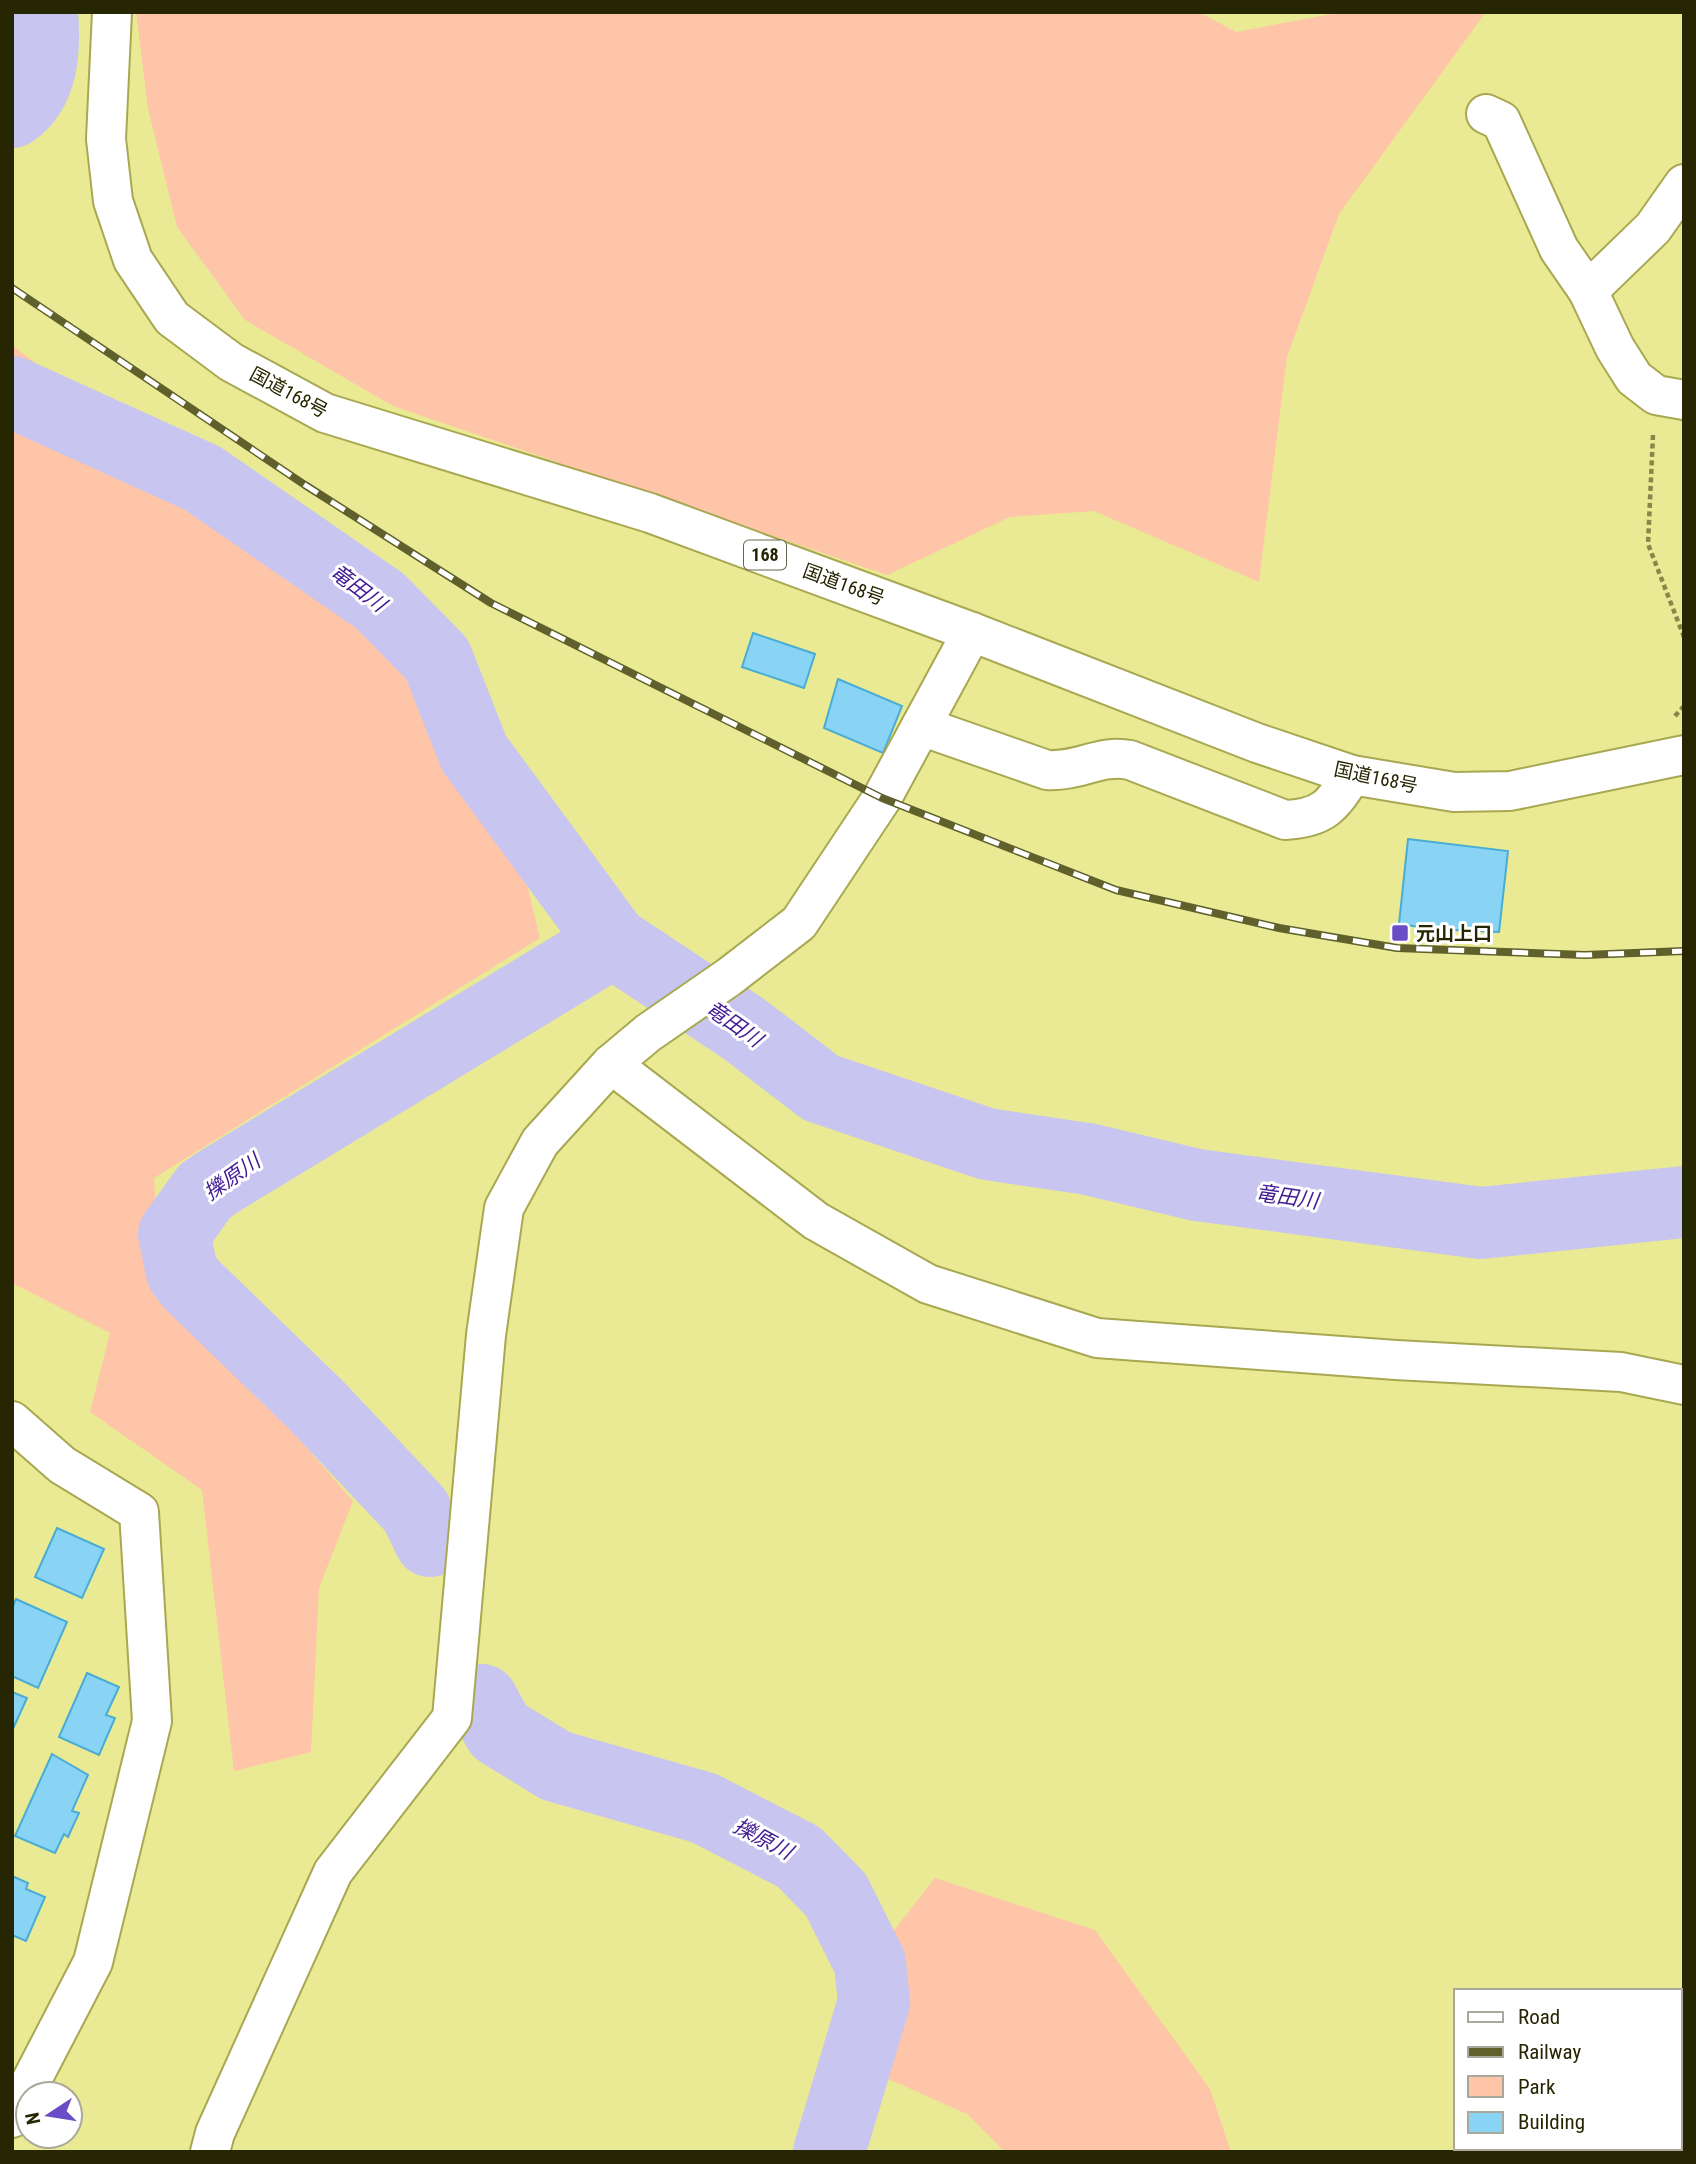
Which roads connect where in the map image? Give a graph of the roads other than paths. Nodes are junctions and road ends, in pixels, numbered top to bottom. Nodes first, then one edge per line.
1 (112, 12) edge
2 (1486, 114) dead end
3 (1684, 184) edge
4 (1588, 291) junction
5 (1670, 397) edge
6 (972, 632) junction
7 (921, 726) junction
8 (1684, 755) edge
9 (1352, 775) junction
10 (611, 1064) junction
11 (1684, 1385) edge
12 (12, 1421) edge
13 (12, 2118) edge
14 (211, 2152) edge

1 - 6 main road, 国道168号 / 168
2 - 4 main road
3 - 4 main road
4 - 5 main road
6 - 7 main road
6 - 9 main road, 国道168号 / 168
7 - 9 main road
7 - 10 main road
8 - 9 main road, 国道168号 / 168
10 - 11 main road
10 - 14 main road
12 - 13 main road

